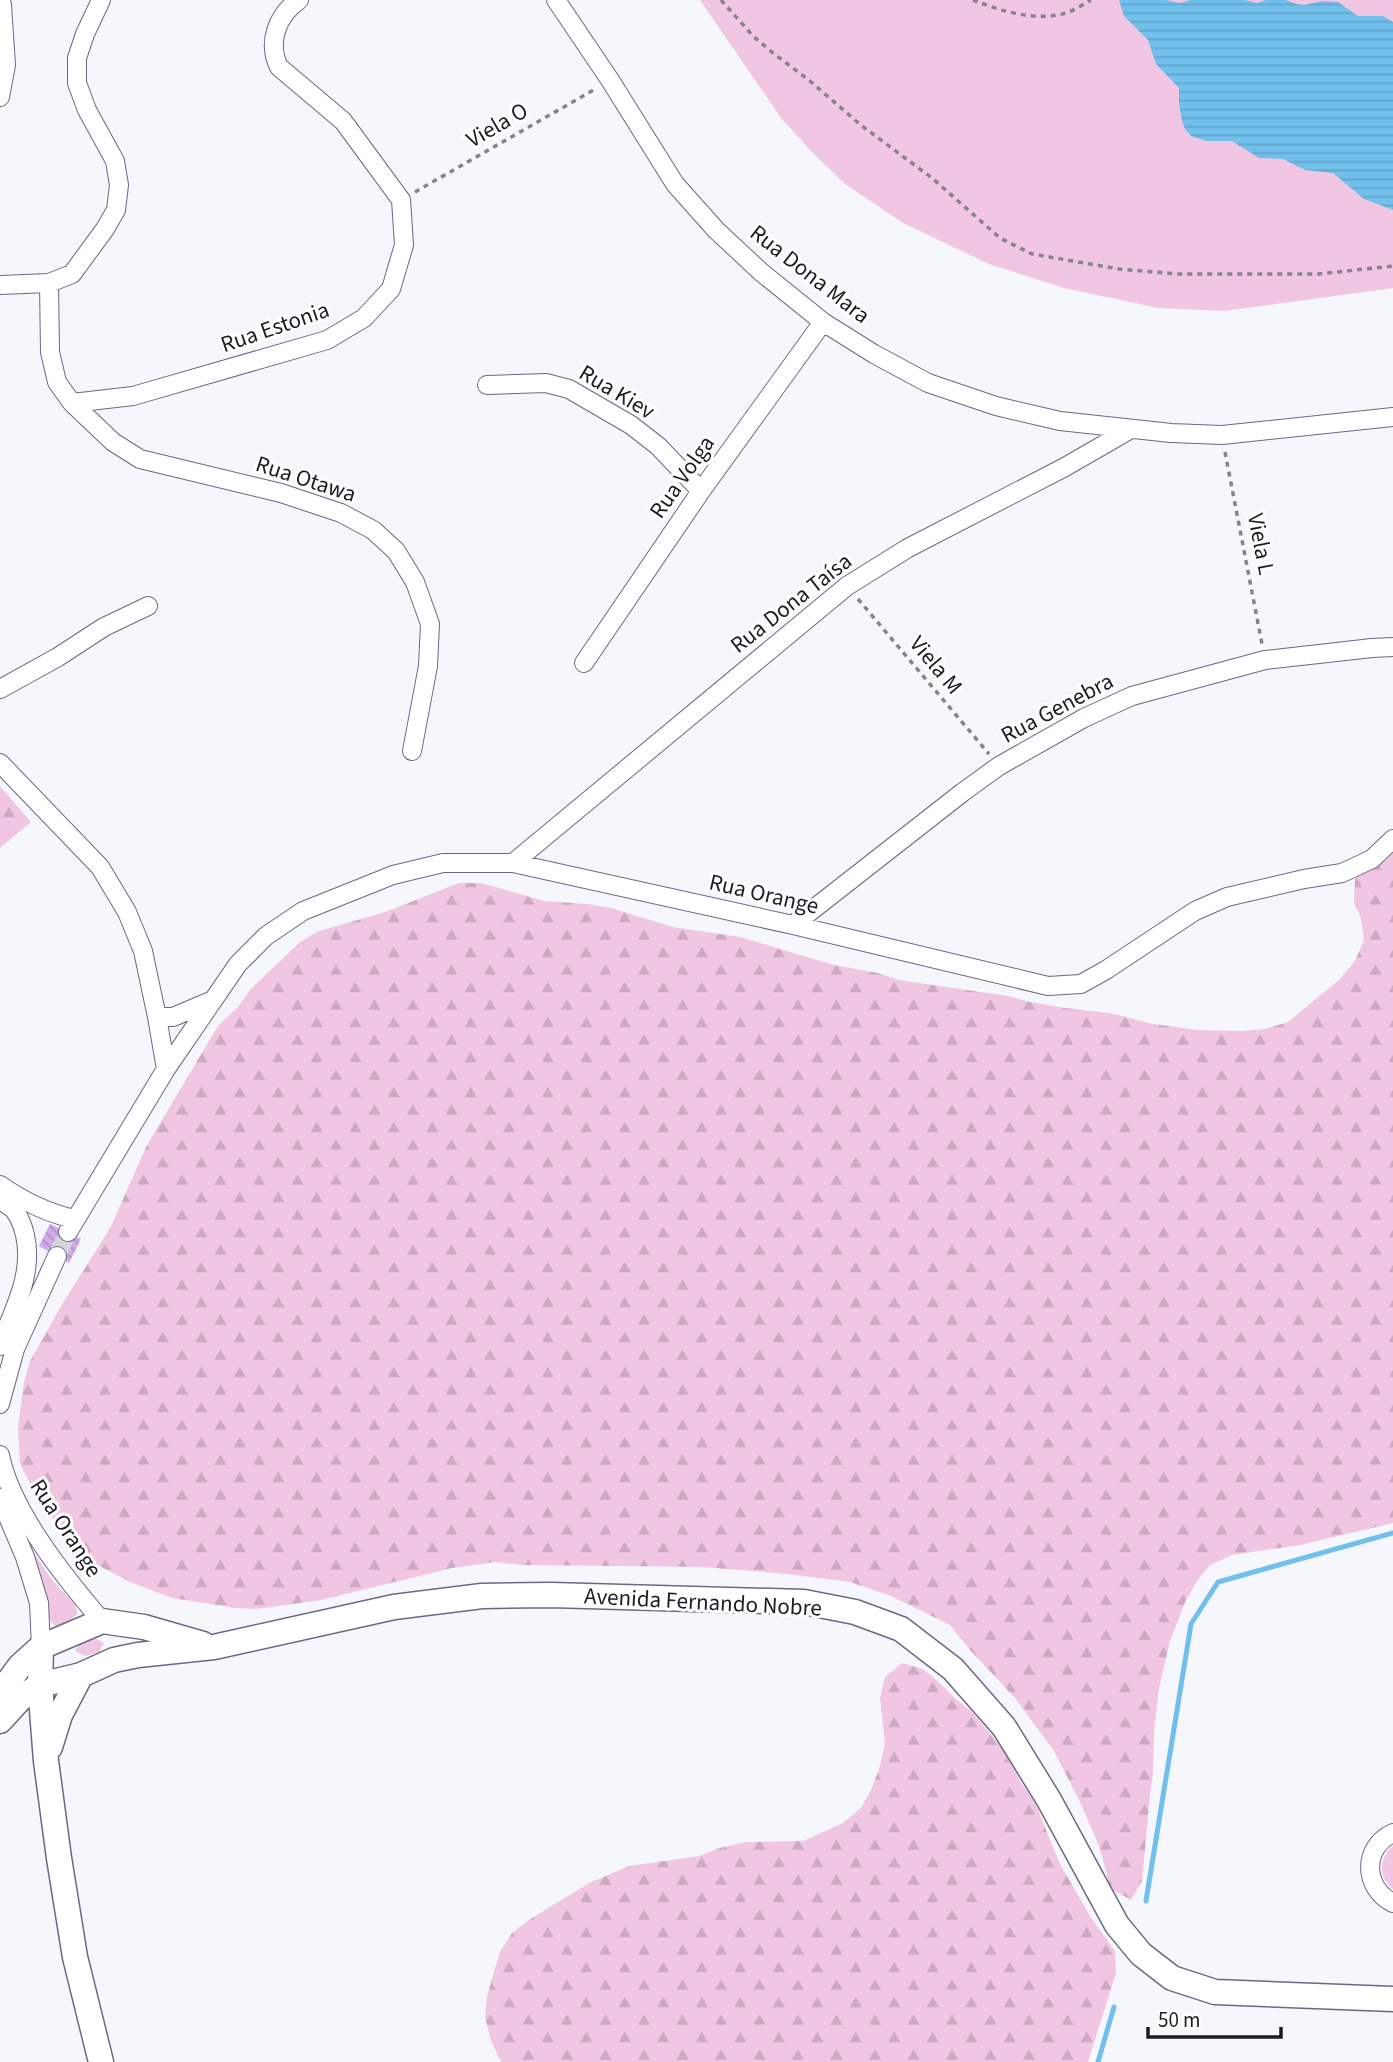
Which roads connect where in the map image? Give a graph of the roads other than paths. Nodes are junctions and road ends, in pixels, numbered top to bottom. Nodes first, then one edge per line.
1 (1, 0) edge
2 (101, 0) edge
3 (299, 0) edge
4 (556, 0) edge
5 (0, 97) edge
6 (49, 283) junction
7 (0, 285) edge
8 (823, 322) junction
9 (488, 385) dead end
10 (72, 403) junction
11 (1393, 416) edge
12 (1131, 429) junction
13 (701, 491) junction
14 (148, 606) dead end
15 (1393, 648) edge
16 (583, 663) dead end
17 (0, 689) edge
18 (412, 751) dead end
19 (0, 763) edge
20 (1393, 839) edge
21 (513, 863) junction
22 (793, 925) junction
23 (216, 999) junction
24 (158, 1017) junction
25 (166, 1069) junction
26 (0, 1185) edge
27 (0, 1200) edge
28 (57, 1256) tunnel mouth
29 (0, 1346) edge
30 (0, 1404) edge
31 (0, 1455) edge
32 (0, 1498) edge
33 (102, 1621) junction
34 (41, 1647) junction
35 (214, 1647) junction
36 (114, 1660) junction
37 (85, 1673) junction
38 (40, 1685) junction
39 (0, 1693) edge
40 (0, 1721) edge
41 (46, 1761) junction
42 (1393, 1833) edge
43 (1393, 1903) edge
44 (1393, 1999) edge
45 (101, 2062) edge

1 - 5 street
2 - 6 street
3 - 10 street, Rua Estonia
4 - 8 street, Rua Dona Mara
6 - 7 street
6 - 10 street, Rua Otawa
8 - 12 street, Rua Dona Mara
8 - 13 street, Rua Volga
9 - 13 street, Rua Kiev
10 - 18 street, Rua Otawa
11 - 12 street, Rua Dona Mara
12 - 21 street, Rua Dona Taísa
13 - 16 street, Rua Volga
14 - 17 street
15 - 22 street, Rua Genebra
19 - 24 street
20 - 22 street, Rua Orange
21 - 22 street, Rua Orange
21 - 23 street, Rua Orange
23 - 24 street
23 - 25 street, Rua Orange
24 - 25 street
25 - 26 street
27 - 29 street
28 - 30 street
31 - 33 street, Rua Orange
32 - 34 street, Rua Orange
33 - 34 main road
33 - 35 main road, Avenida Fernando Nobre
33 - 36 main road
34 - 37 main road
34 - 38 main road
34 - 39 main road
35 - 36 main road, Avenida Fernando Nobre
35 - 44 main road, Avenida Fernando Nobre
36 - 37 main road, Avenida Fernando Nobre
37 - 38 main road, Avenida Fernando Nobre
37 - 41 main road
38 - 40 main road, Avenida Fernando Nobre
38 - 41 main road
41 - 45 main road
42 - 43 street

